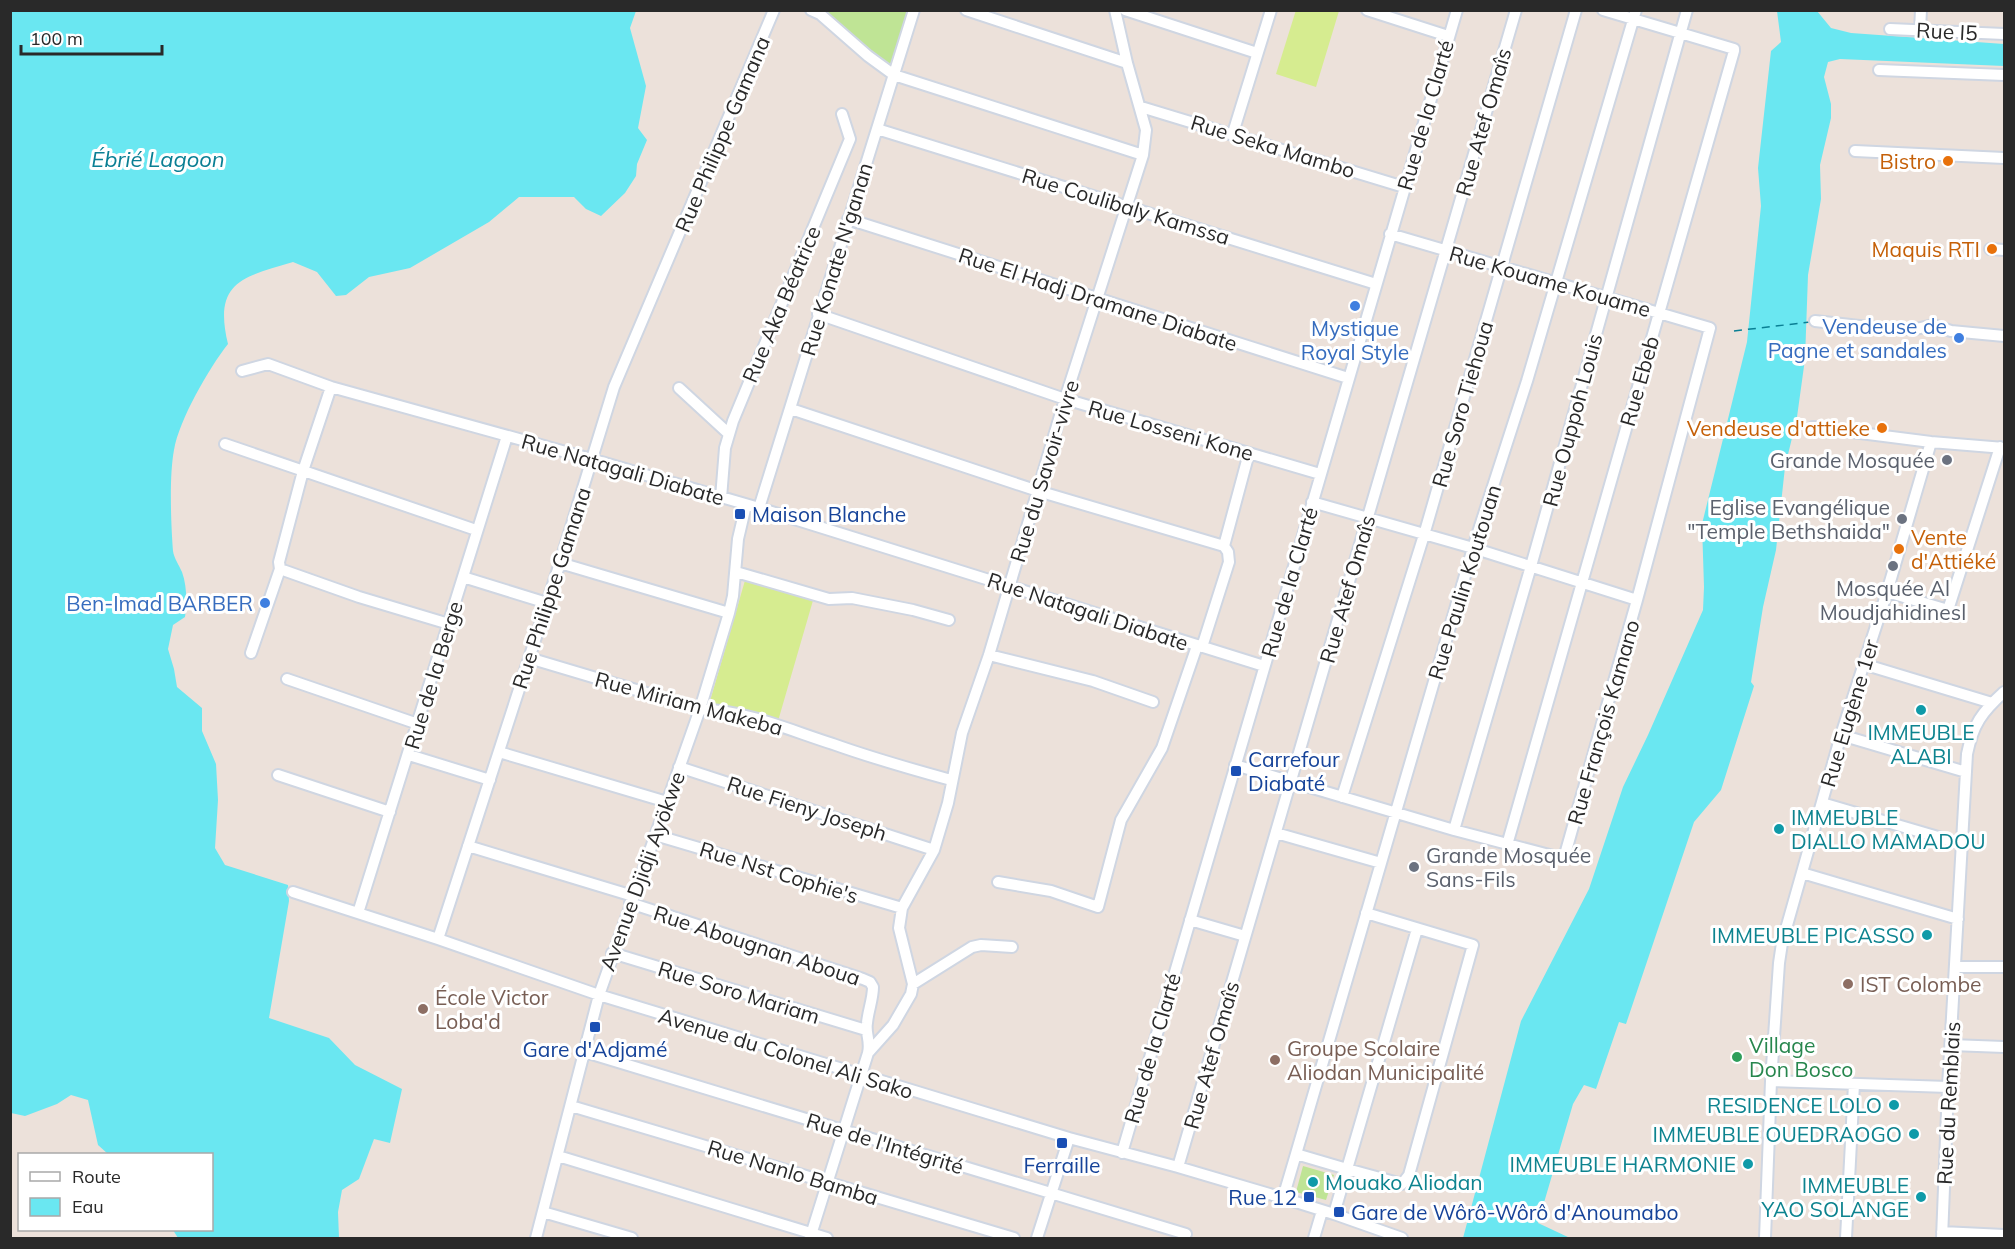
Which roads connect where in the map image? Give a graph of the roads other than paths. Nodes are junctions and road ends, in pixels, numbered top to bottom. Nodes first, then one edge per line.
1 (774, 10) edge
2 (811, 10) edge
3 (914, 10) edge
4 (966, 10) edge
5 (1115, 10) edge
6 (1125, 10) edge
7 (1270, 10) edge
8 (1367, 10) edge
9 (1407, 10) edge
10 (1457, 10) edge
11 (1516, 10) edge
12 (1576, 10) edge
13 (1603, 10) edge
14 (1687, 10) edge
15 (1921, 10) edge
16 (1635, 15) edge
17 (1404, 22) junction
18 (1890, 29) dead end
19 (1920, 30) junction
20 (1681, 34) junction
21 (2004, 34) edge
22 (1448, 36) junction
23 (1257, 53) junction
24 (1126, 63) junction
25 (1879, 70) dead end
26 (894, 75) junction
27 (2004, 75) edge
28 (1141, 107) junction
29 (842, 114) dead end
30 (877, 129) junction
31 (1233, 133) junction
32 (1855, 151) dead end
33 (1143, 154) junction
34 (2004, 158) edge
35 (1404, 187) junction
36 (1127, 207) junction
37 (848, 219) junction
38 (1390, 234) junction
39 (1990, 249) dead end
40 (1446, 250) junction
41 (2004, 250) edge
42 (1502, 268) junction
43 (1555, 283) junction
44 (1376, 284) junction
45 (1098, 298) junction
46 (1605, 298) junction
47 (1658, 313) junction
48 (818, 314) junction
49 (1815, 321) dead end
50 (1710, 328) joint
51 (2004, 336) edge
52 (242, 371) dead end
53 (1348, 378) junction
54 (331, 387) junction
55 (679, 388) dead end
56 (1065, 399) junction
57 (791, 409) junction
58 (1813, 426) dead end
59 (729, 434) junction
60 (507, 436) junction
61 (1931, 442) junction
62 (225, 444) dead end
63 (2002, 447) edge
64 (1249, 453) junction
65 (591, 459) junction
66 (303, 471) junction
67 (1320, 474) junction
68 (1038, 491) junction
69 (721, 498) junction
70 (1312, 502) junction
71 (746, 505) junction
72 (759, 508) junction
73 (1368, 518) junction
74 (477, 530) junction
75 (1424, 535) junction
76 (1224, 546) junction
77 (1473, 548) junction
78 (560, 563) junction
79 (1531, 566) junction
80 (280, 569) junction
81 (736, 572) junction
82 (463, 577) junction
83 (1583, 582) junction
84 (1009, 586) junction
85 (1887, 592) junction
86 (1637, 600) junction
87 (547, 603) junction
88 (729, 613) junction
89 (949, 620) dead end
90 (448, 624) junction
91 (1199, 646) junction
92 (251, 653) dead end
93 (989, 655) junction
94 (529, 658) junction
95 (1863, 664) junction
96 (1264, 666) junction
97 (287, 680) dead end
98 (2004, 692) edge
99 (1153, 702) dead end
100 (1992, 703) junction
101 (700, 709) junction
102 (418, 724) junction
103 (1841, 735) junction
104 (499, 752) junction
105 (409, 755) junction
106 (1235, 765) junction
107 (679, 767) junction
108 (1966, 772) junction
109 (278, 775) dead end
110 (490, 780) junction
111 (951, 780) junction
112 (1291, 781) junction
113 (1342, 797) junction
114 (667, 802) junction
115 (1822, 803) junction
116 (390, 812) junction
117 (1396, 812) junction
118 (1454, 830) junction
119 (1276, 833) junction
120 (656, 835) junction
121 (1962, 844) junction
122 (1507, 845) junction
123 (468, 846) junction
124 (934, 850) junction
125 (1381, 863) junction
126 (1802, 873) junction
127 (998, 882) dead end
128 (293, 892) dead end
129 (632, 899) junction
130 (902, 908) junction
131 (358, 913) junction
132 (1366, 913) junction
133 (1958, 919) junction
134 (1190, 920) junction
135 (1417, 929) junction
136 (1245, 936) junction
137 (438, 939) junction
138 (1012, 947) dead end
139 (612, 953) junction
140 (1956, 967) junction
141 (2004, 968) edge
142 (914, 984) junction
143 (599, 995) junction
144 (866, 1030) junction
145 (1951, 1045) junction
146 (2004, 1047) edge
147 (585, 1052) junction
148 (868, 1053) junction
149 (860, 1076) junction
150 (1771, 1081) junction
151 (1854, 1084) junction
152 (1948, 1087) junction
153 (571, 1106) junction
154 (843, 1130) junction
155 (1069, 1138) junction
156 (1122, 1153) junction
157 (1296, 1154) junction
158 (558, 1156) junction
159 (1178, 1167) junction
160 (1347, 1169) junction
161 (828, 1182) junction
162 (1051, 1193) junction
163 (1283, 1198) junction
164 (1322, 1211) junction
165 (543, 1212) junction
166 (1334, 1214) junction
167 (1186, 1234) dead end
168 (1942, 1235) edge
169 (2004, 1235) edge
170 (811, 1236) edge
171 (1390, 1237) edge
172 (536, 1239) edge
173 (632, 1239) edge
174 (826, 1239) edge
175 (1014, 1239) edge
176 (1037, 1239) edge
177 (1314, 1239) edge
178 (1402, 1239) edge
179 (1765, 1239) edge
180 (1845, 1239) edge

1 - 65 street, Rue Philippe Gamana
2 - 26 street
3 - 26 street, Rue Konate N'ganan
4 - 24 street
5 - 24 street, Rue du Savoir-vivre
6 - 23 street
7 - 23 street
8 - 17 street
9 - 17 street
10 - 22 street, Rue de la Clarté
11 - 40 street, Rue Atef Omaîs
12 - 42 street, Rue Soro Tiehoua
13 - 16 street, Rue Ebeb
14 - 20 street, Rue Ouppoh Louis
15 - 19 street
16 - 20 street, Rue Ebeb
16 - 43 street, Rue Paulin Koutouan
17 - 22 street
18 - 19 street, Rue I5
19 - 21 street, Rue I5
20 - 46 street, Rue Ouppoh Louis
20 - 47 street, Rue Ebeb
22 - 35 street, Rue de la Clarté
23 - 31 street
24 - 28 street, Rue du Savoir-vivre
25 - 27 street
26 - 30 street, Rue Konate N'ganan
26 - 33 street
28 - 31 street, Rue Seka Mambo
28 - 33 street, Rue du Savoir-vivre
29 - 59 street, Rue Aka Béatrice
30 - 36 street, Rue Coulibaly Kamssa
30 - 37 street, Rue Konate N'ganan
31 - 35 street, Rue Seka Mambo
32 - 34 street
33 - 36 street, Rue du Savoir-vivre
35 - 38 street, Rue de la Clarté
36 - 44 street, Rue Coulibaly Kamssa
36 - 45 street, Rue du Savoir-vivre
37 - 45 street, Rue El Hadj Dramane Diabate
37 - 48 street, Rue Konate N'ganan
38 - 40 street, Rue Kouame Kouame
38 - 44 street, Rue de la Clarté
39 - 41 street
40 - 42 street, Rue Kouame Kouame
40 - 73 street, Rue Atef Omaîs
42 - 43 street, Rue Kouame Kouame
42 - 75 street, Rue Soro Tiehoua
43 - 46 street, Rue Kouame Kouame
43 - 77 street, Rue Paulin Koutouan
44 - 53 street, Rue de la Clarté
45 - 53 street, Rue El Hadj Dramane Diabate
45 - 56 street, Rue du Savoir-vivre
46 - 47 street, Rue Kouame Kouame
46 - 79 street, Rue Ouppoh Louis
47 - 50 street, Rue Kouame Kouame
47 - 83 street, Rue Ebeb
48 - 56 street, Rue Losseni Kone
48 - 57 street, Rue Konate N'ganan
49 - 51 street
50 - 86 street, Rue François Kamano
52 - 54 street, Rue Natagali Diabate
53 - 67 street, Rue de la Clarté
54 - 60 street, Rue Natagali Diabate
54 - 66 street
55 - 59 street
56 - 64 street, Rue Losseni Kone
56 - 68 street, Rue du Savoir-vivre
57 - 68 street
57 - 72 street, Rue Konate N'ganan
58 - 61 street
59 - 69 street, Rue Aka Béatrice
60 - 65 street, Rue Natagali Diabate
60 - 74 street, Rue de la Berge
61 - 63 street
61 - 85 street, Rue Eugène 1er
62 - 66 street
63 - 85 street
64 - 67 street, Rue Losseni Kone
64 - 76 street
65 - 69 street, Rue Natagali Diabate
65 - 78 street, Rue Philippe Gamana
66 - 74 street
66 - 80 street
67 - 70 street, Rue de la Clarté
68 - 76 street
68 - 84 street, Rue du Savoir-vivre
69 - 71 street, Rue Natagali Diabate
70 - 73 street
70 - 96 street, Rue de la Clarté
71 - 72 street, Rue Natagali Diabate
71 - 81 street, Avenue Djidji Ayökwe
72 - 84 street, Rue Natagali Diabate
73 - 75 street
73 - 112 street, Rue Atef Omaîs
74 - 82 street, Rue de la Berge
75 - 77 street
75 - 113 street, Rue Soro Tiehoua
76 - 91 street
77 - 79 street
77 - 117 street, Rue Paulin Koutouan
78 - 87 street, Rue Philippe Gamana
78 - 88 street
79 - 83 street
79 - 118 street, Rue Ouppoh Louis
80 - 90 street
80 - 92 street
81 - 88 street, Avenue Djidji Ayökwe
81 - 89 street
82 - 87 street
82 - 90 street, Rue de la Berge
83 - 86 street
83 - 122 street, Rue Ebeb
84 - 91 street, Rue Natagali Diabate
84 - 93 street, Rue du Savoir-vivre
85 - 95 street, Rue Eugène 1er
86 - 122 street, Rue François Kamano
87 - 94 street, Rue Philippe Gamana
88 - 101 street, Avenue Djidji Ayökwe
90 - 102 street, Rue de la Berge
91 - 96 street, Rue Natagali Diabate
91 - 127 street
93 - 99 street
93 - 111 street, Rue du Savoir-vivre
94 - 101 street, Rue Miriam Makeba
94 - 104 street, Rue Philippe Gamana
95 - 100 street
95 - 103 street, Rue Eugène 1er
96 - 106 street, Rue de la Clarté
97 - 102 street
98 - 100 street, Rue du Remblais
100 - 108 street, Rue du Remblais
101 - 107 street, Avenue Djidji Ayökwe
101 - 111 street, Rue Miriam Makeba
102 - 105 street, Rue de la Berge
103 - 108 street
103 - 115 street, Rue Eugène 1er
104 - 110 street, Rue Philippe Gamana
104 - 114 street
105 - 110 street
105 - 116 street, Rue de la Berge
106 - 112 street, Rue François Kamano
106 - 134 street, Rue de la Clarté
107 - 114 street, Avenue Djidji Ayökwe
107 - 124 street, Rue Fieny Joseph
108 - 121 street, Rue du Remblais
109 - 116 street
110 - 123 street, Rue Philippe Gamana
111 - 124 street, Rue du Savoir-vivre
112 - 113 street, Rue François Kamano
112 - 119 street, Rue Atef Omaîs
113 - 117 street, Rue François Kamano
114 - 120 street, Avenue Djidji Ayökwe
115 - 121 street
115 - 126 street, Rue Eugène 1er
116 - 131 street, Rue de la Berge
117 - 118 street, Rue François Kamano
117 - 125 street, Rue Paulin Koutouan
118 - 122 street, Rue François Kamano
119 - 125 street
119 - 136 street, Rue Atef Omaîs
120 - 129 street, Avenue Djidji Ayökwe
120 - 130 street, Rue Nst Cophie's
121 - 133 street, Rue du Remblais
123 - 129 street
123 - 137 street, Rue Philippe Gamana
124 - 130 street, Rue du Savoir-vivre
125 - 132 street, Rue Paulin Koutouan
126 - 133 street
126 - 150 street, Rue Eugène 1er
128 - 131 street, Avenue du Colonel Ali Sako
129 - 139 street, Avenue Djidji Ayökwe
129 - 144 street, Rue Abougnan Aboua
130 - 142 street, Rue du Savoir-vivre
131 - 137 street, Avenue du Colonel Ali Sako
132 - 135 street
132 - 157 street, Rue Paulin Koutouan
133 - 140 street, Rue du Remblais
134 - 136 street
134 - 156 street, Rue de la Clarté
135 - 160 street
135 - 160 street
136 - 159 street, Rue Atef Omaîs
137 - 143 street, Avenue du Colonel Ali Sako
138 - 142 street
139 - 143 street, Avenue Djidji Ayökwe
139 - 144 street, Rue Soro Mariam
140 - 141 street
140 - 145 street, Rue du Remblais
142 - 148 street
143 - 147 street, Avenue Djidji Ayökwe
143 - 149 street, Avenue du Colonel Ali Sako
144 - 148 street, Rue Abougnan Aboua
145 - 146 street
145 - 152 street, Rue du Remblais
147 - 153 street, Avenue Djidji Ayökwe
147 - 154 street, Rue de l'Intégrité
148 - 149 street, Rue Abougnan Aboua
149 - 154 street, Rue Abougnan Aboua
149 - 155 street, Avenue du Colonel Ali Sako
150 - 151 street
150 - 179 street, Rue Eugène 1er
151 - 152 street
151 - 180 street
152 - 168 street, Rue du Remblais
153 - 158 street, Avenue Djidji Ayökwe
153 - 161 street, Rue Nanlo Bamba
154 - 161 street, Rue Abougnan Aboua
154 - 162 street, Rue de l'Intégrité
155 - 156 street, Avenue du Colonel Ali Sako
155 - 162 street
156 - 159 street, Avenue du Colonel Ali Sako
157 - 160 street
157 - 163 street, Rue Paulin Koutouan
158 - 165 street, Avenue Djidji Ayökwe
158 - 170 street
159 - 163 street, Avenue du Colonel Ali Sako
160 - 166 street
161 - 170 street, Rue Abougnan Aboua
161 - 175 street, Rue Nanlo Bamba
162 - 167 street, Rue de l'Intégrité
162 - 176 street
163 - 164 street, Avenue du Colonel Ali Sako
164 - 166 street, Avenue du Colonel Ali Sako
164 - 177 street
165 - 172 street, Avenue Djidji Ayökwe
165 - 173 street
166 - 171 street, Avenue du Colonel Ali Sako
168 - 169 street
170 - 174 street
171 - 178 street, Avenue du Colonel Ali Sako

